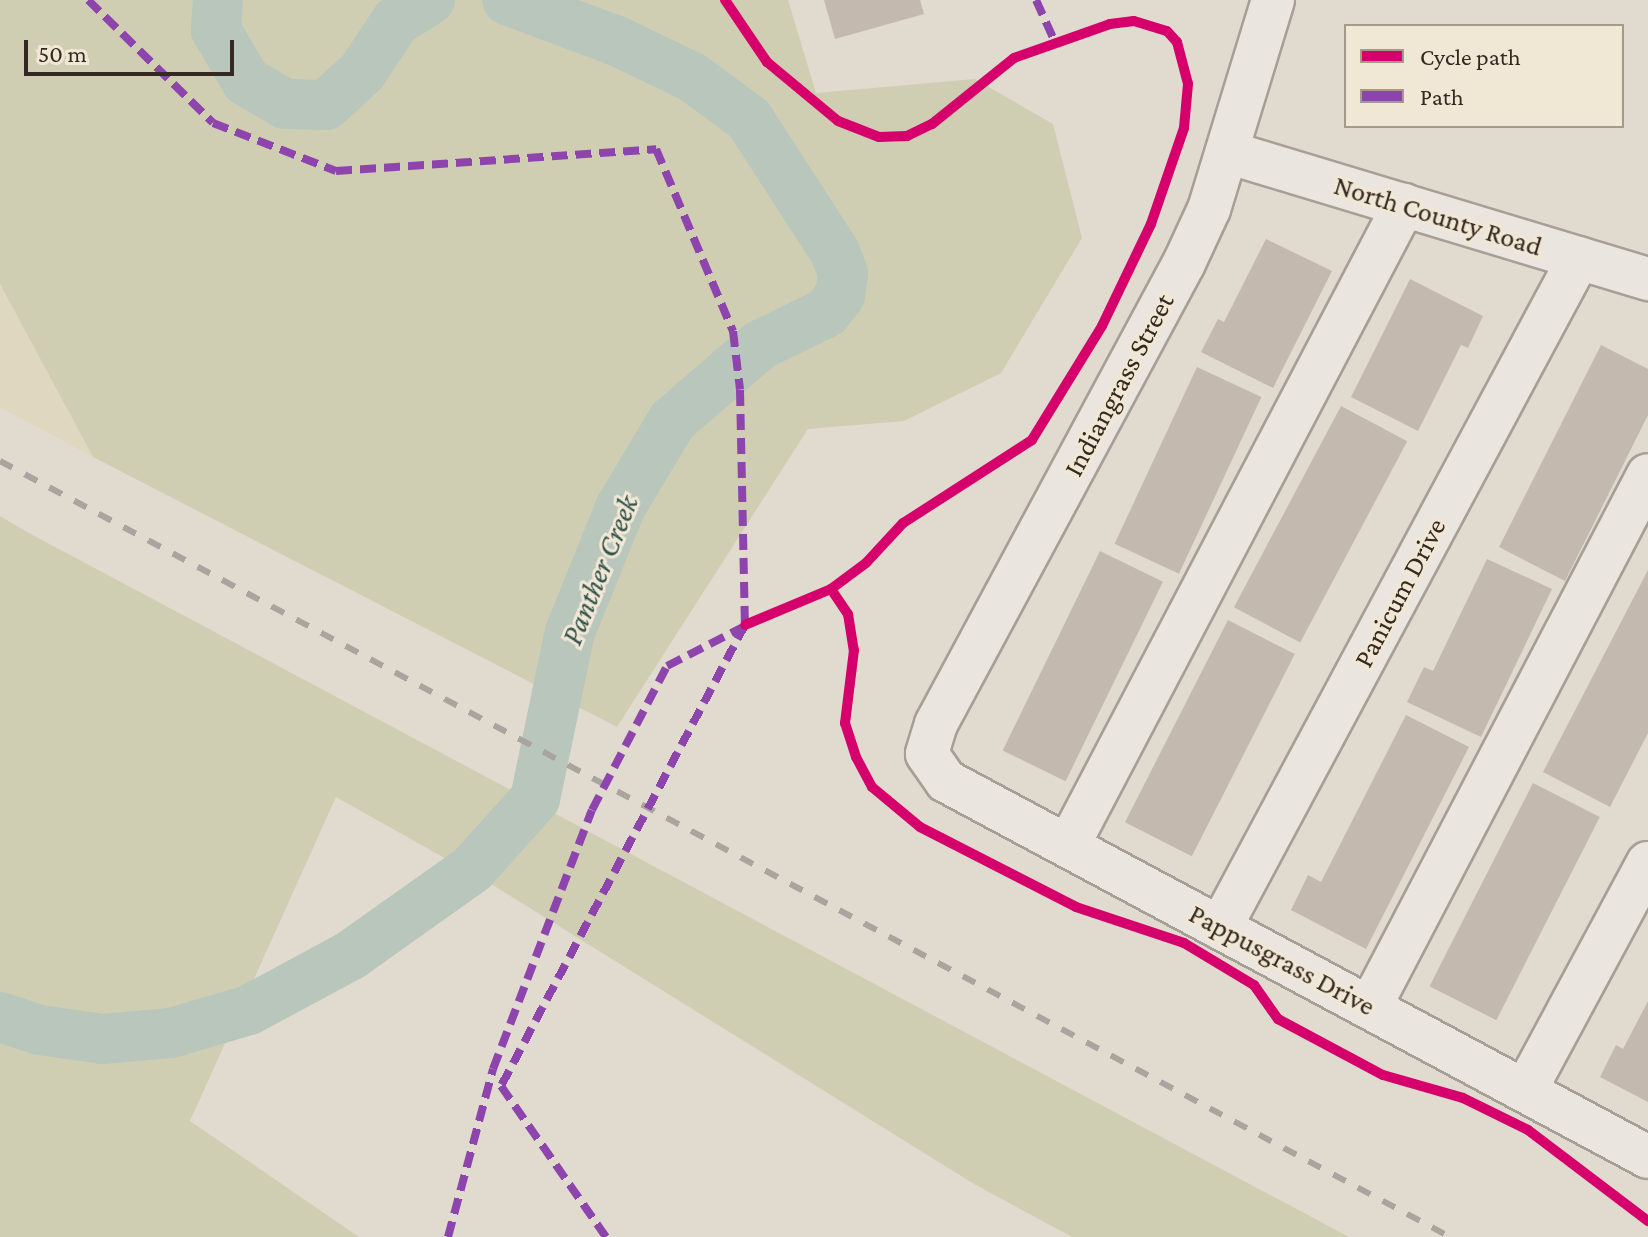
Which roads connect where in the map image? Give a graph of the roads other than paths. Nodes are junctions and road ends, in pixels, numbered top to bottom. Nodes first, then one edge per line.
1 (1273, 0) edge
2 (1227, 152) junction
3 (1404, 205) junction
4 (1579, 258) junction
5 (1648, 279) edge
6 (1648, 475) edge
7 (927, 754) joint
8 (1068, 846) junction
9 (1648, 863) edge
10 (1220, 928) junction
11 (1370, 1007) junction
12 (1525, 1091) junction
13 (1648, 1157) edge

1 - 2 street, Indiangrass Street
2 - 3 street, North County Road
2 - 7 street, Indiangrass Street
3 - 4 street, North County Road
3 - 8 street
4 - 5 street, North County Road
4 - 10 street, Panicum Drive
6 - 11 street
7 - 8 street, Pappusgrass Drive
8 - 10 street, Pappusgrass Drive
9 - 12 street
10 - 11 street, Pappusgrass Drive
11 - 12 street, Pappusgrass Drive
12 - 13 street, Pappusgrass Drive

